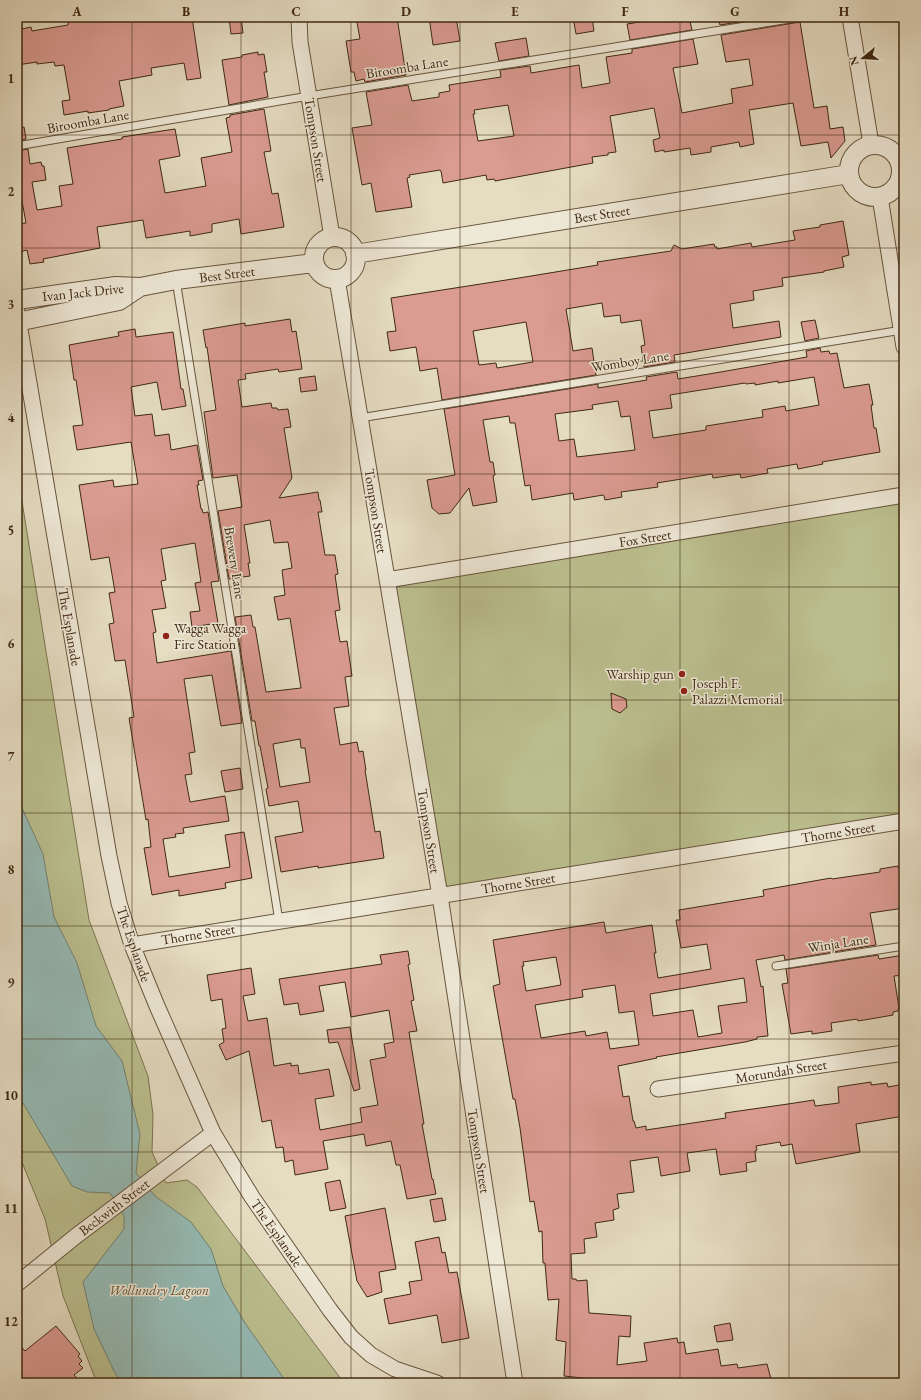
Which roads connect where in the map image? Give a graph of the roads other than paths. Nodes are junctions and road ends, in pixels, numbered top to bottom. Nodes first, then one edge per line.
1 (292, 17) edge
2 (299, 17) edge
3 (802, 17) edge
4 (850, 17) edge
5 (300, 42) junction
6 (309, 96) junction
7 (871, 144) junction
8 (17, 146) edge
9 (902, 164) edge
10 (849, 174) junction
11 (880, 197) junction
12 (332, 237) junction
13 (355, 254) junction
14 (314, 263) junction
15 (337, 279) junction
16 (176, 280) junction
17 (140, 287) junction
18 (17, 300) edge
19 (18, 318) edge
20 (903, 329) edge
21 (904, 347) edge
22 (17, 381) edge
23 (33, 404) junction
24 (360, 418) junction
25 (904, 495) edge
26 (387, 580) junction
27 (904, 821) edge
28 (440, 896) junction
29 (279, 921) junction
30 (132, 945) junction
31 (904, 946) edge
32 (776, 966) dead end
33 (904, 1052) edge
34 (658, 1089) dead end
35 (213, 1133) junction
36 (17, 1284) edge
37 (437, 1383) edge
38 (515, 1383) edge

1 - 5 street, Tompson Street
2 - 5 street, Tompson Street
3 - 6 lane, Biroomba Lane
4 - 7 street
5 - 6 street, Tompson Street
6 - 8 lane, Biroomba Lane
6 - 12 street, Tompson Street
7 - 9 street
7 - 10 street
9 - 11 street
10 - 11 street
10 - 13 street, Best Street
11 - 20 street
12 - 13 street
12 - 14 street
13 - 15 street
14 - 15 street
14 - 16 street, Best Street
15 - 24 street, Tompson Street
16 - 17 street, Best Street
16 - 29 lane, Brewery Lane
17 - 18 street, Ivan Jack Drive
17 - 19 street, Ivan Jack Drive
19 - 23 street, The Esplanade
20 - 21 street
20 - 24 lane, Womboy Lane
22 - 23 street, The Esplanade
23 - 30 street, The Esplanade
24 - 26 street, Tompson Street
25 - 26 street, Fox Street
26 - 28 street, Tompson Street
27 - 28 street, Thorne Street
28 - 29 street, Thorne Street
28 - 38 street, Tompson Street
29 - 30 street, Thorne Street
30 - 35 street, The Esplanade
31 - 32 lane, Winja Lane
33 - 34 street, Morundah Street
35 - 36 street, Beckwith Street
35 - 37 street, The Esplanade

